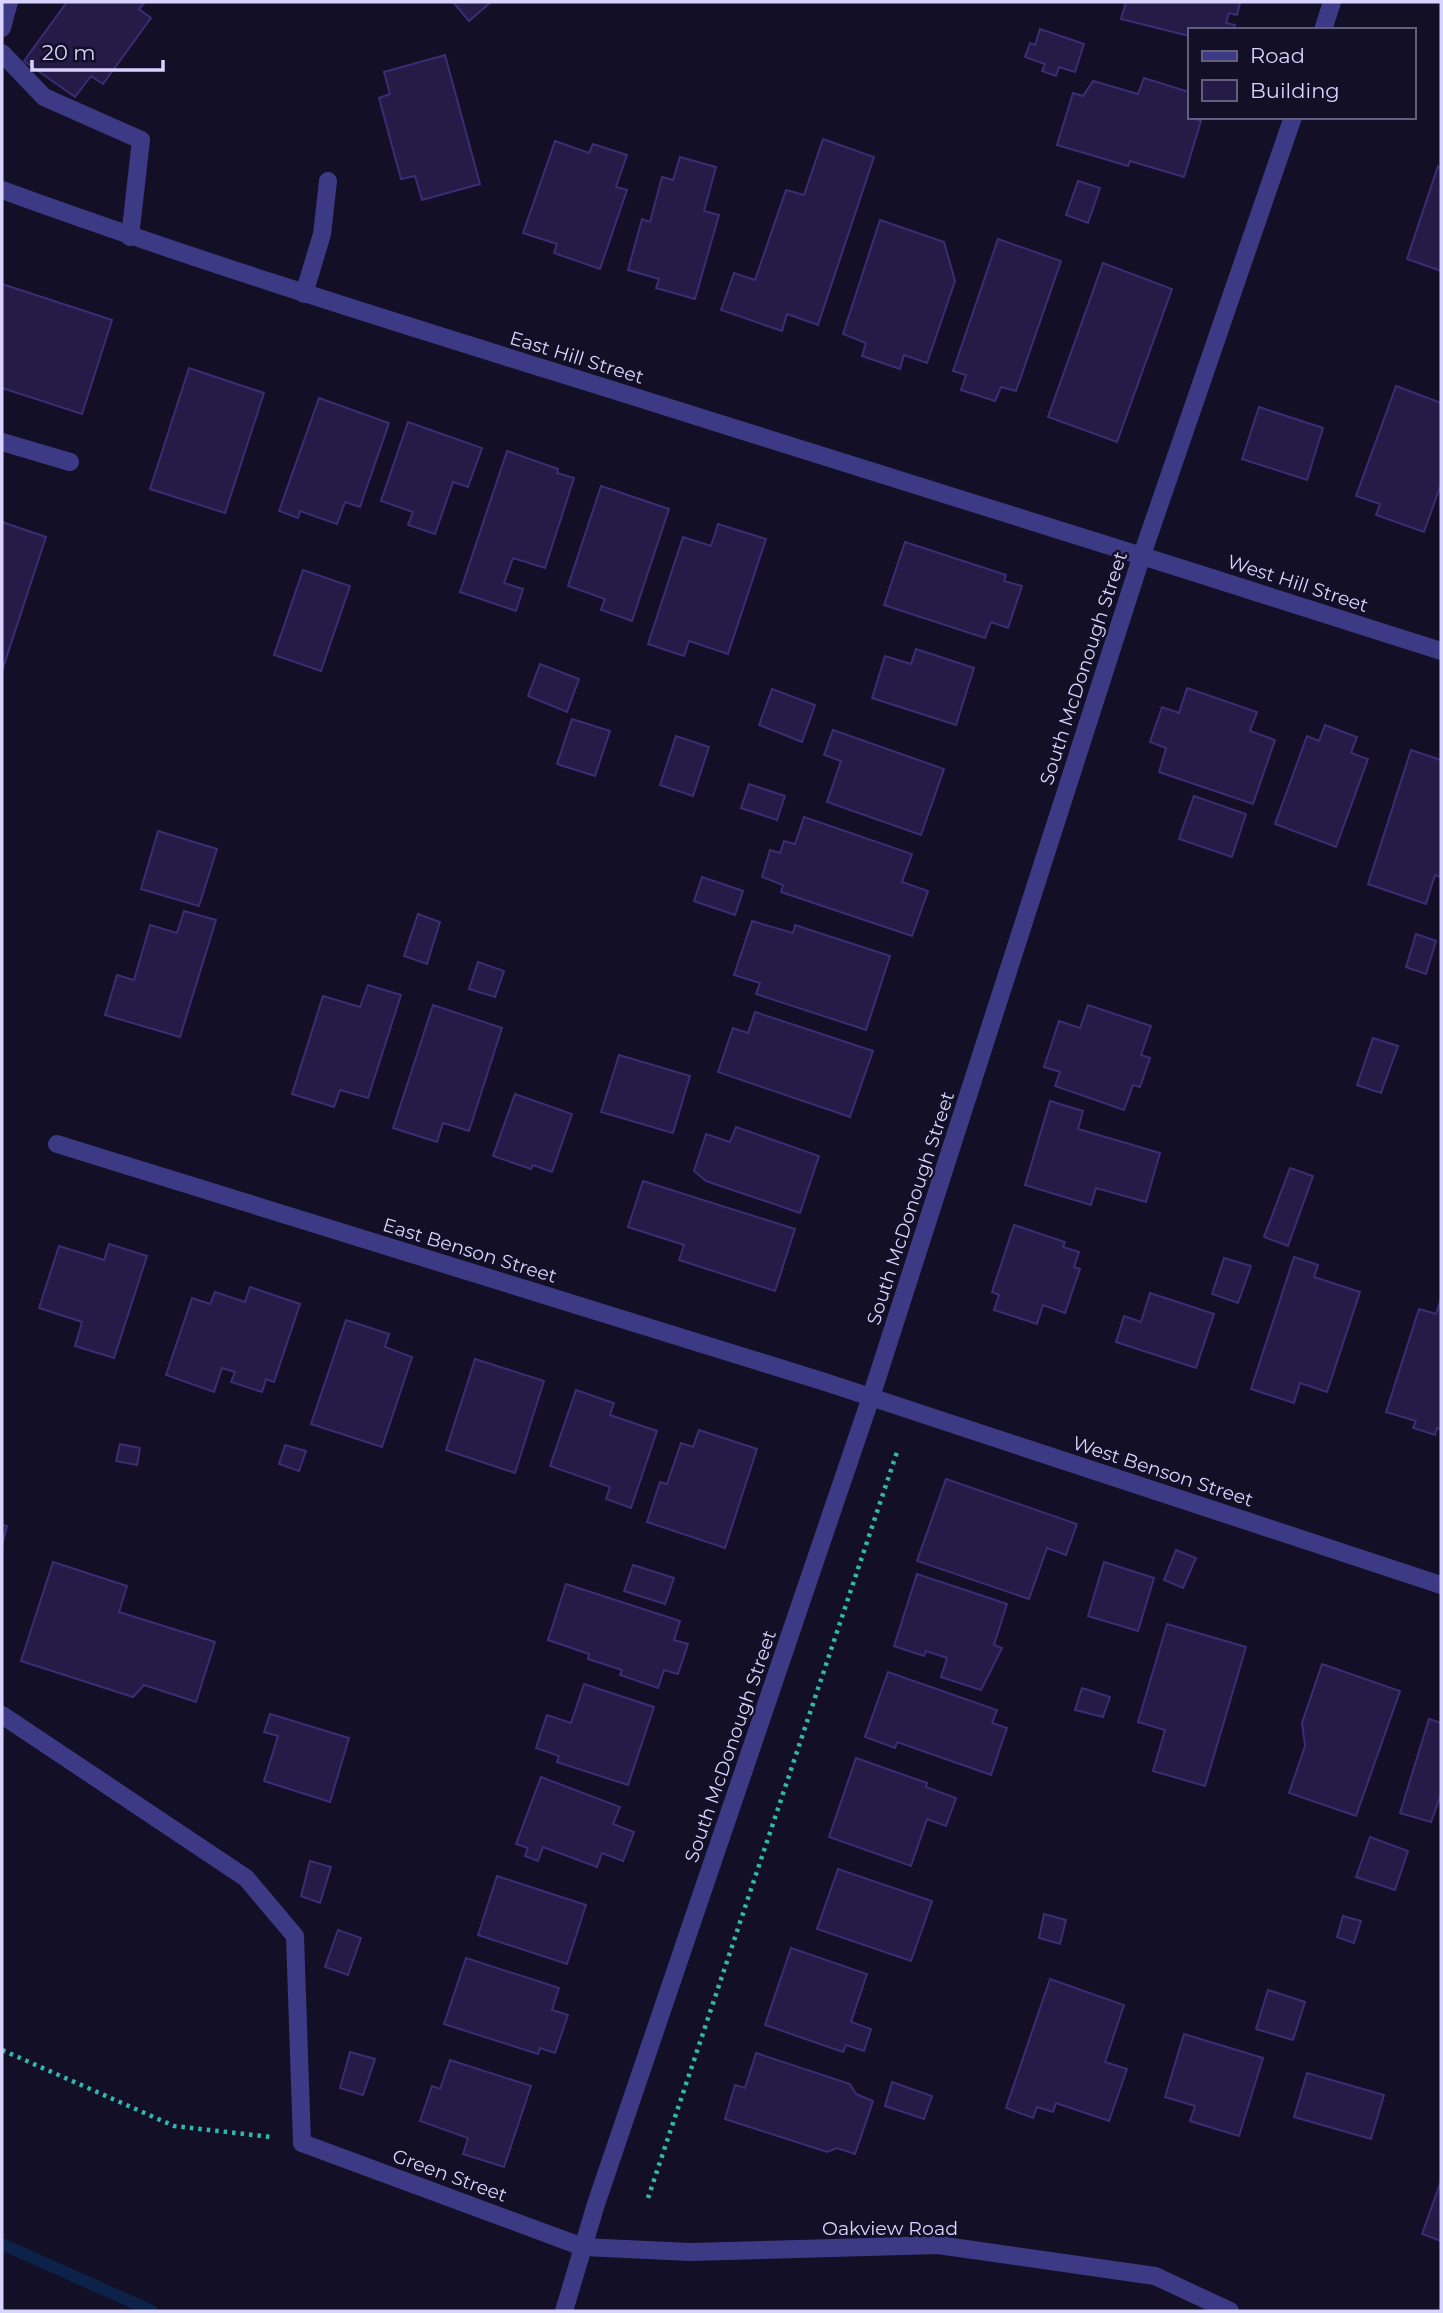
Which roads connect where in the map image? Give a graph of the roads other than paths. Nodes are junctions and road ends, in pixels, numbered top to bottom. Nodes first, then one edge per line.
1 (9, 2) edge
2 (1332, 2) edge
3 (2, 28) edge
4 (1324, 28) edge
5 (2, 53) edge
6 (1292, 119) edge
7 (328, 181) dead end
8 (2, 190) edge
9 (130, 237) junction
10 (304, 294) junction
11 (2, 442) edge
12 (70, 462) dead end
13 (1142, 555) junction
14 (1441, 651) edge
15 (57, 1144) dead end
16 (872, 1397) junction
17 (1441, 1585) edge
18 (2, 1716) edge
19 (583, 2247) junction
20 (564, 2311) edge
21 (1230, 2311) edge

1 - 3 street
2 - 4 street
5 - 9 street
6 - 13 street, South McDonough Street
7 - 10 street
8 - 9 street, East Hill Street
9 - 10 street, East Hill Street
10 - 13 street, East Hill Street
11 - 12 street
13 - 14 street, West Hill Street
13 - 16 street, South McDonough Street
15 - 16 street, East Benson Street
16 - 17 street, West Benson Street
16 - 19 street, South McDonough Street
18 - 19 street, Green Street
19 - 20 street, South McDonough Street
19 - 21 street, Oakview Road

